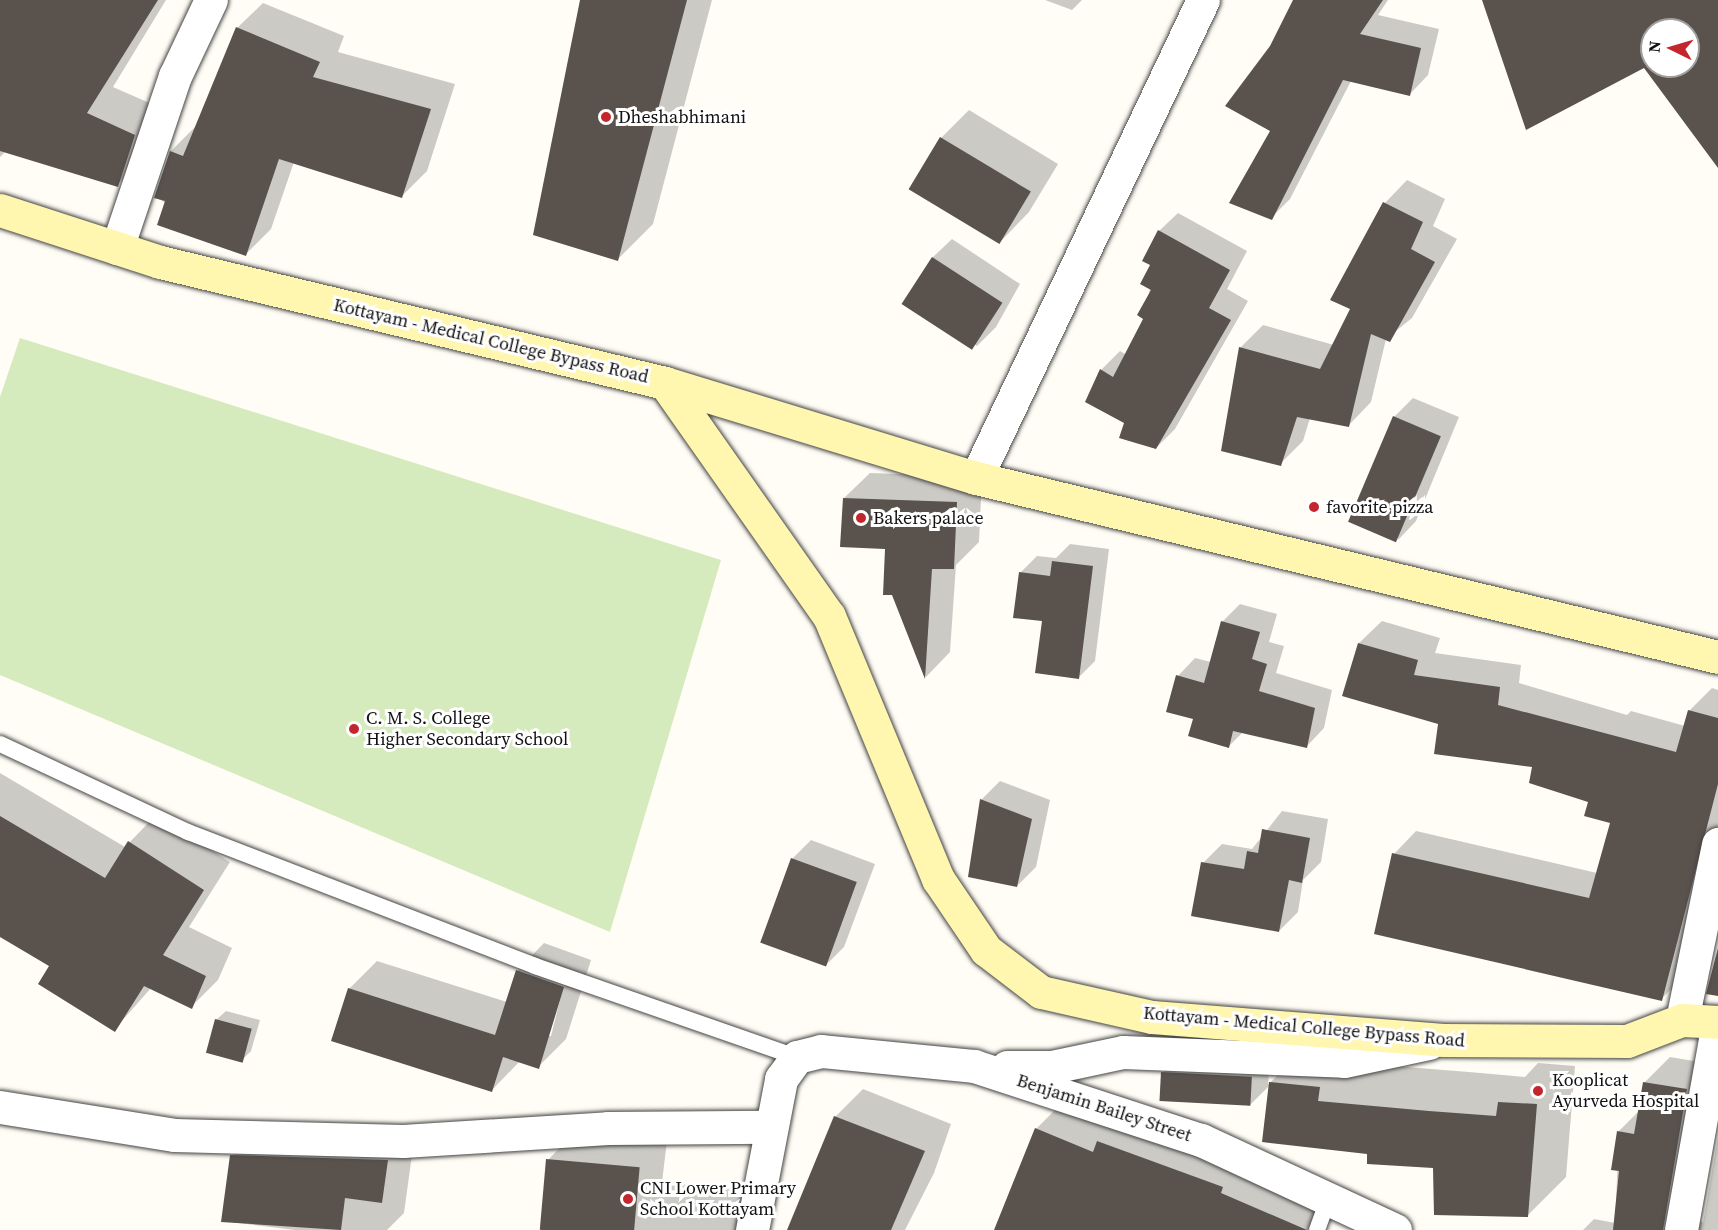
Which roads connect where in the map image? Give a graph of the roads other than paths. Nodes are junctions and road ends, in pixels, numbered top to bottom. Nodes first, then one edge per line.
1 (211, 0) edge
2 (1203, 0) edge
3 (0, 210) edge
4 (117, 248) junction
5 (665, 383) junction
6 (975, 478) junction
7 (1718, 657) edge
8 (0, 744) edge
9 (1718, 844) edge
10 (1682, 1020) junction
11 (1718, 1022) edge
12 (1443, 1040) junction
13 (797, 1057) junction
14 (974, 1066) junction
15 (0, 1107) edge
16 (771, 1127) junction
17 (1328, 1199) junction
18 (752, 1230) edge
19 (1317, 1230) edge
20 (1395, 1230) edge
21 (1681, 1230) edge

1 - 4 street
2 - 6 street
3 - 4 main road, Kottayam - Medical College Bypass Road
4 - 5 main road, Kottayam - Medical College Bypass Road
5 - 6 main road
5 - 12 main road, Kottayam - Medical College Bypass Road
6 - 7 main road
8 - 13 lane
9 - 10 street
10 - 11 main road, Kottayam - Medical College Bypass Road
10 - 12 main road, Kottayam - Medical College Bypass Road
11 - 21 street
12 - 14 street
13 - 14 street, Benjamin Bailey Street
13 - 16 street
14 - 17 street, Benjamin Bailey Street
15 - 16 street
16 - 18 street
17 - 19 lane
17 - 20 street, Benjamin Bailey Street

